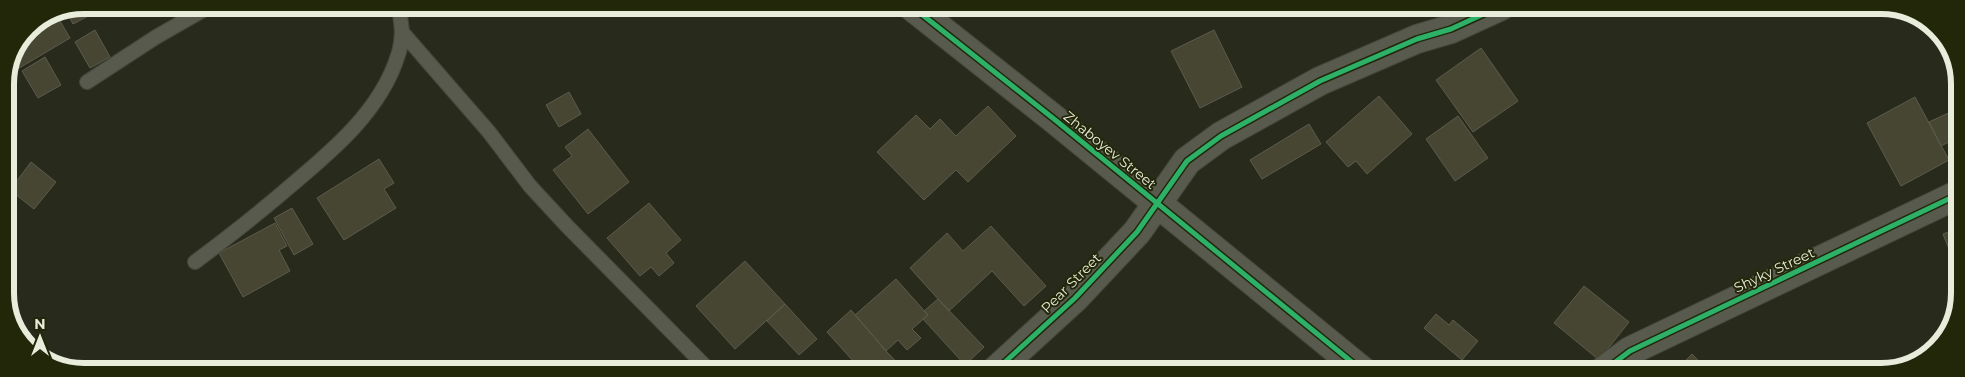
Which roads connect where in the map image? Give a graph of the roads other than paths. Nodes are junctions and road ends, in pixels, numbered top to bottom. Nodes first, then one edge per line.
1 (196, 14) edge
2 (400, 14) edge
3 (921, 14) edge
4 (1484, 14) edge
5 (402, 32) junction
6 (87, 82) dead end
7 (1951, 198) edge
8 (1158, 204) junction
9 (195, 262) dead end
10 (701, 363) edge
11 (1004, 363) edge
12 (1353, 363) edge
13 (1614, 363) edge

1 - 6 lane
2 - 5 lane
3 - 8 street, Zhaboyev Street
4 - 8 street, Pear Street
5 - 9 lane
5 - 10 lane
7 - 13 street, Shyky Street
8 - 11 street, Pear Street
8 - 12 street, Zhaboyev Street

